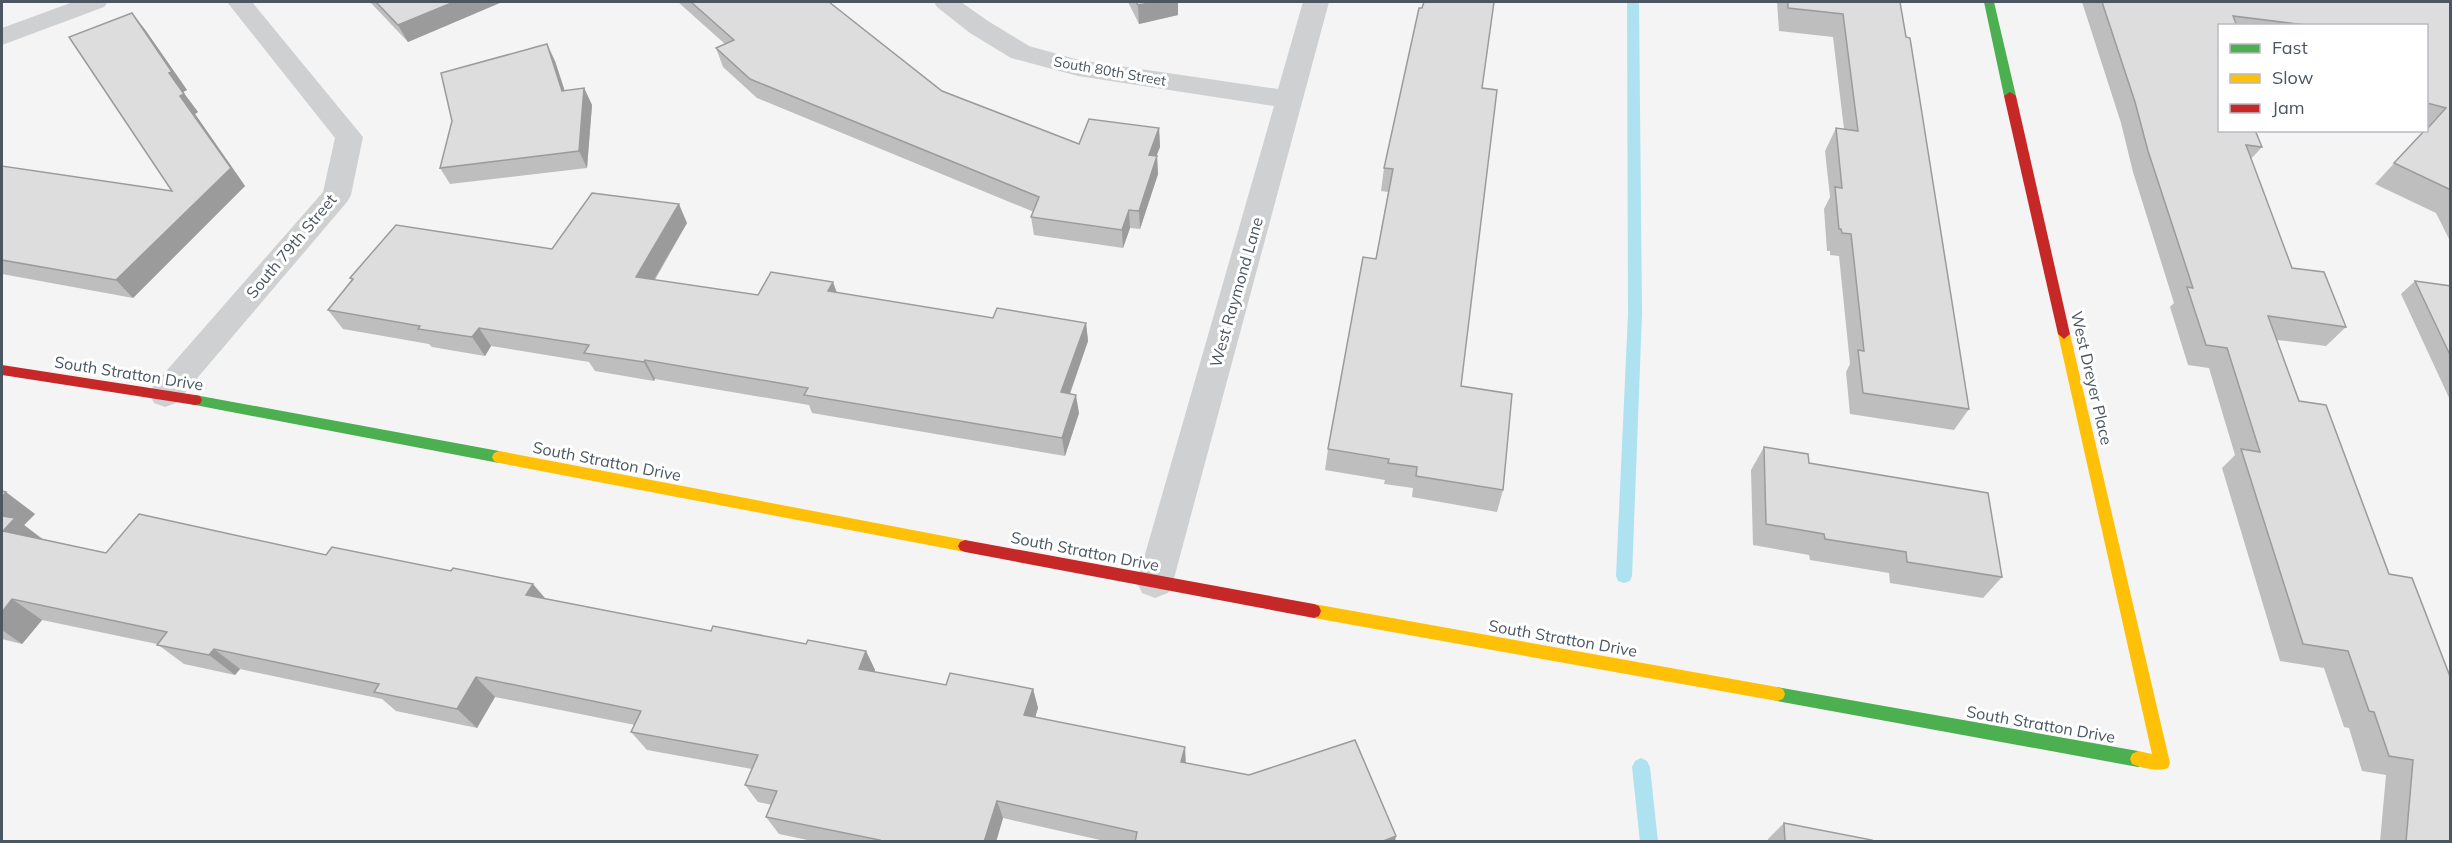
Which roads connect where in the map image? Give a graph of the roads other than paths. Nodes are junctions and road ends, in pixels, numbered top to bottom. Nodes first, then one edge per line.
1 (95, 2) edge
2 (238, 2) edge
3 (946, 2) edge
4 (1316, 2) edge
5 (1989, 2) edge
6 (2, 37) edge
7 (1290, 100) junction
8 (2, 370) edge
9 (165, 394) junction
10 (1155, 582) junction
11 (2162, 763) joint

1 - 6 street
2 - 9 street, South 79th Street
3 - 7 street, South 80th Street
4 - 7 street, West Raymond Lane
5 - 11 street, West Dreyer Place
7 - 10 street, West Raymond Lane
8 - 9 street, South Stratton Drive
9 - 10 street, South Stratton Drive
10 - 11 street, South Stratton Drive

